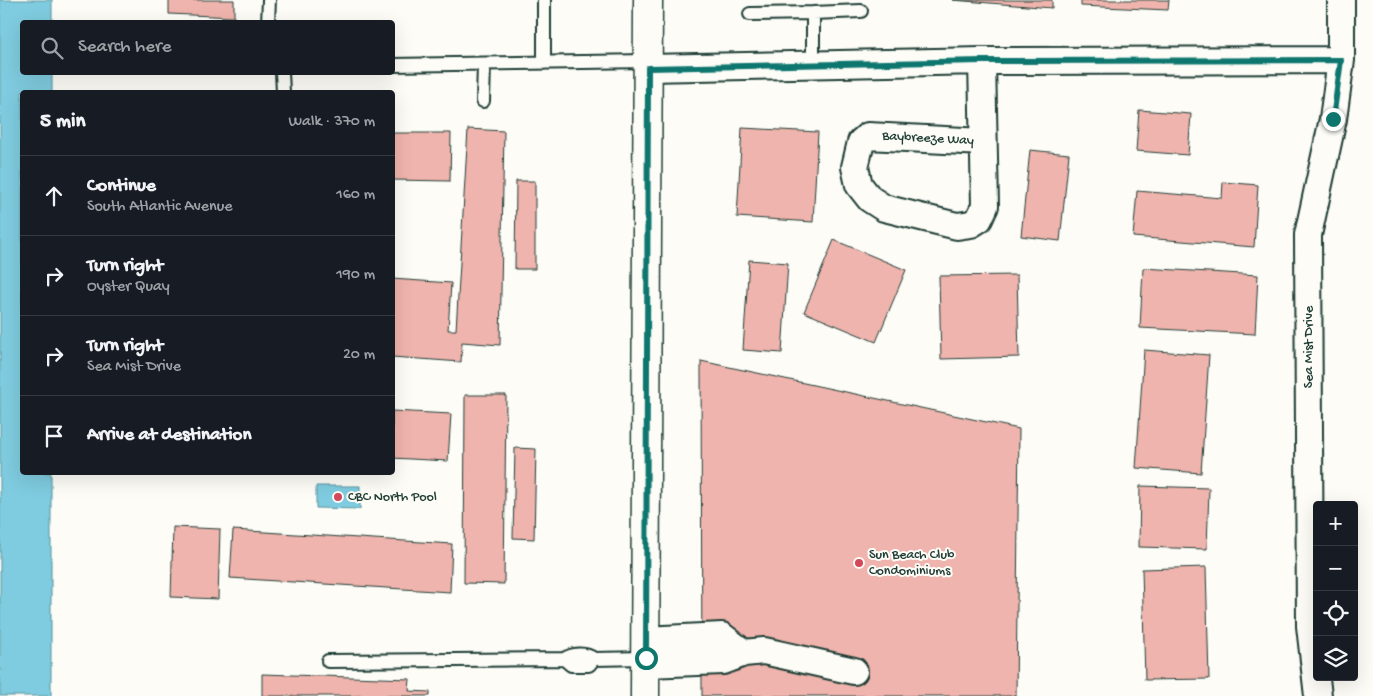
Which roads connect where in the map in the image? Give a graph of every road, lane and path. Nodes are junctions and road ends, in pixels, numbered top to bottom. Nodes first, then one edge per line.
1 (269, 0) edge
2 (544, 0) edge
3 (648, 0) edge
4 (1341, 0) edge
5 (861, 11) dead end
6 (813, 13) junction
7 (750, 14) dead end
8 (268, 20) edge
9 (1341, 60) junction
10 (982, 61) junction
11 (544, 62) junction
12 (484, 64) junction
13 (648, 64) junction
14 (395, 65) edge
15 (813, 65) junction
16 (282, 75) edge
17 (283, 90) edge
18 (483, 101) dead end
19 (983, 142) junction
20 (645, 654) junction
21 (328, 661) dead end
22 (854, 671) dead end
23 (645, 696) edge
24 (1318, 696) edge

1 - 8 lane
2 - 11 lane
3 - 13 street
4 - 9 street, Sea Mist Drive
5 - 6 lane
6 - 7 lane
6 - 15 lane
9 - 10 street
9 - 24 street, Sea Mist Drive
10 - 15 street
10 - 19 street, Baybreeze Way
11 - 12 lane
11 - 13 lane
12 - 14 lane
12 - 18 lane
13 - 15 street
13 - 20 street
16 - 17 lane
19 - 19 street, Baybreeze Way
20 - 21 lane
20 - 22 street
20 - 23 street

